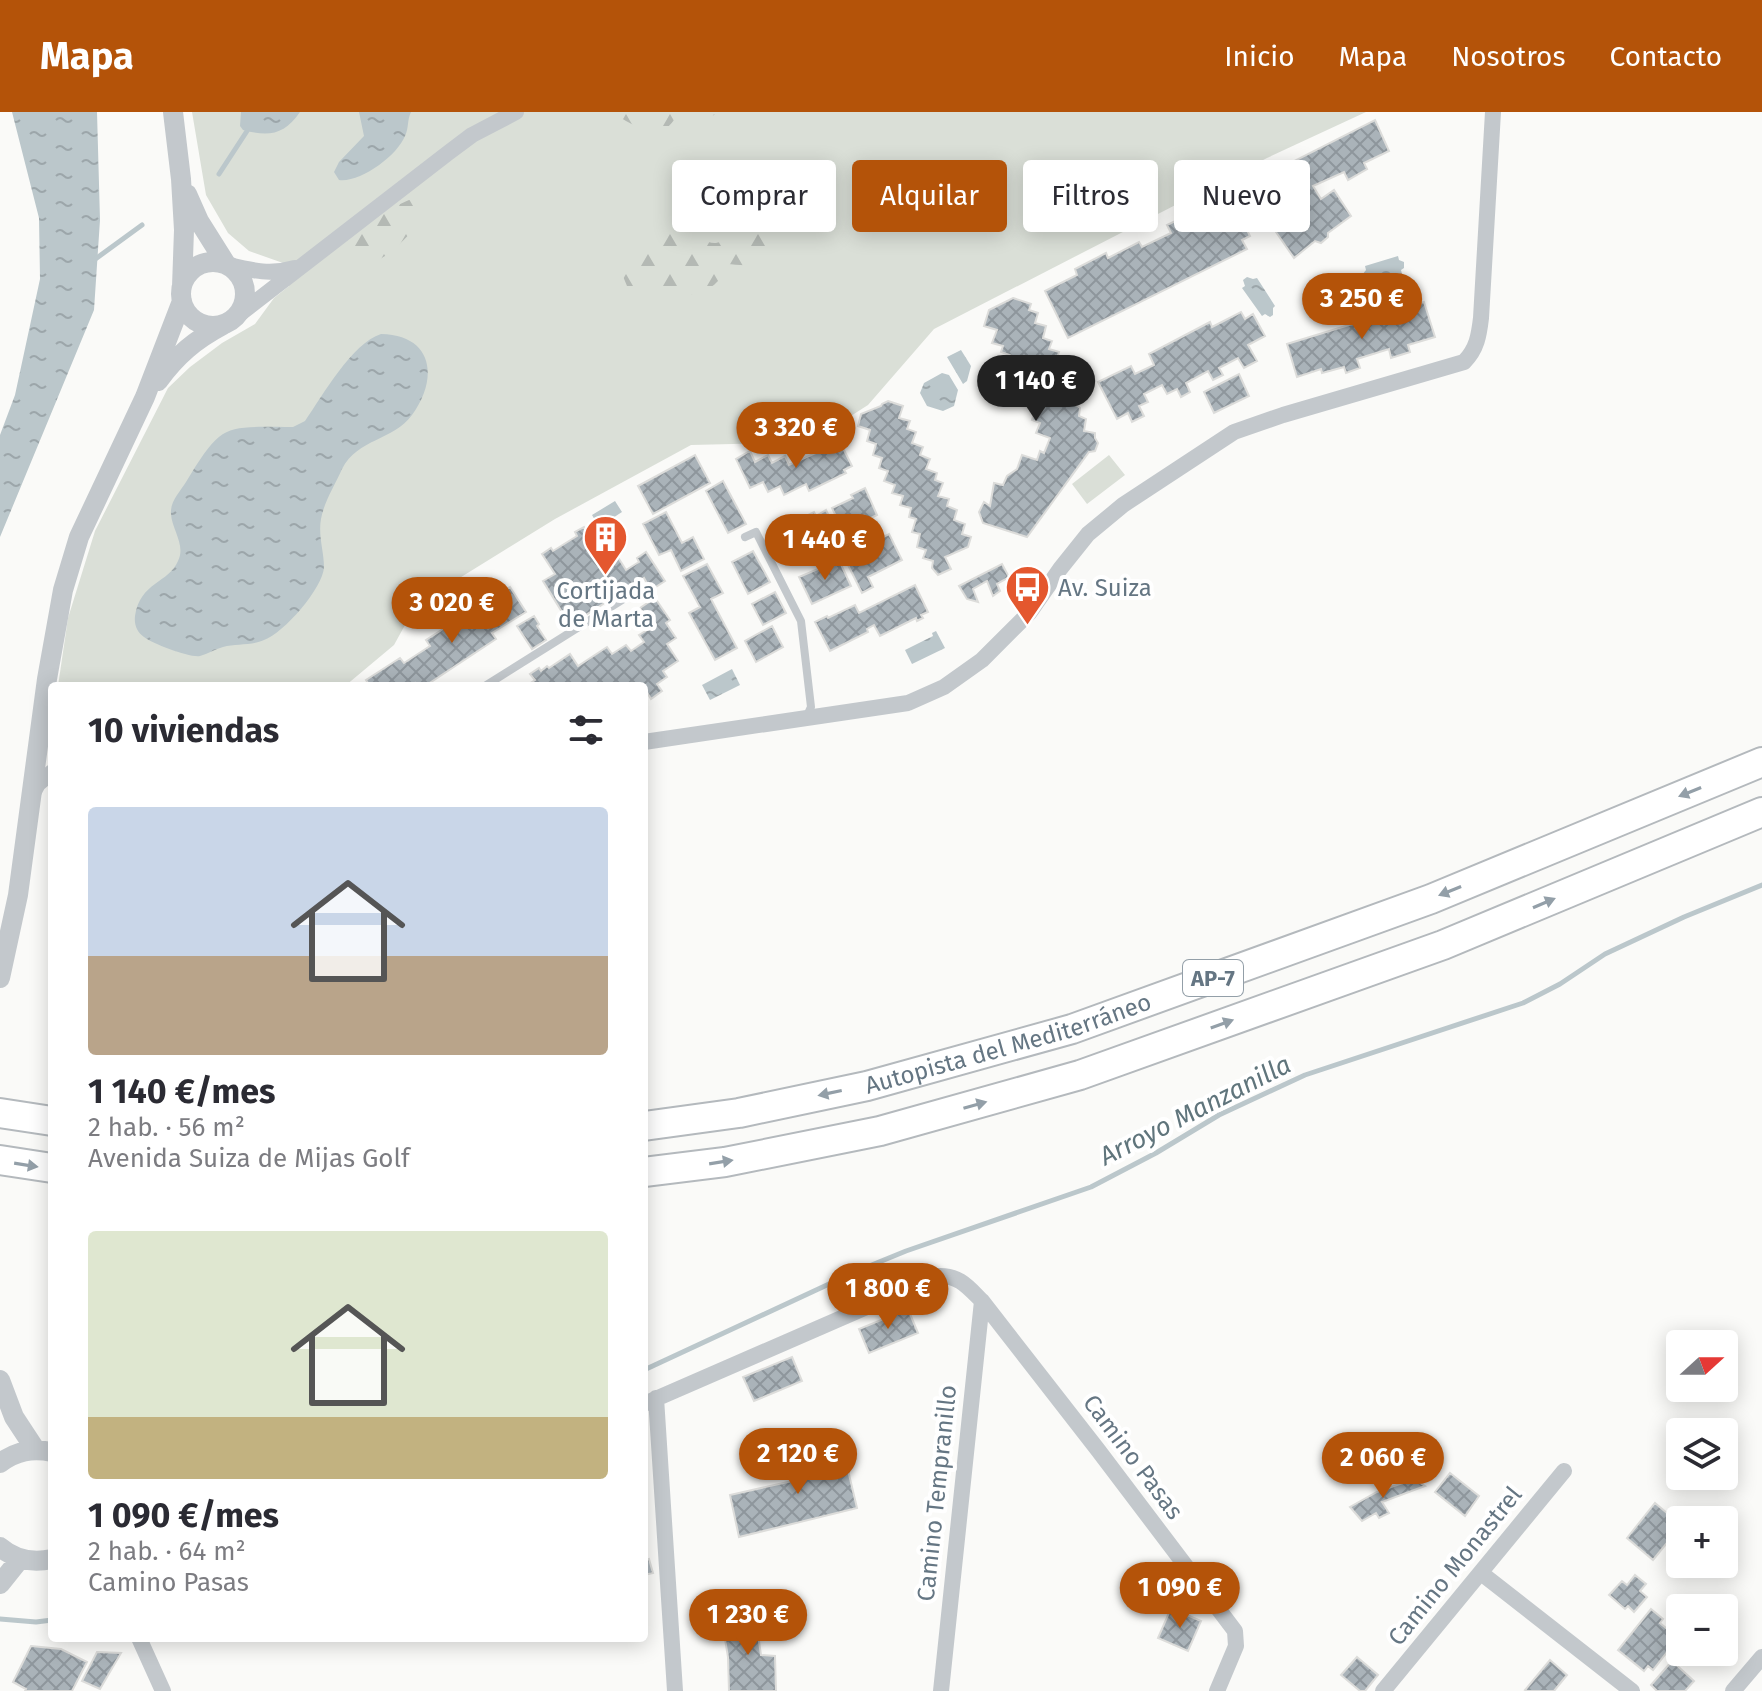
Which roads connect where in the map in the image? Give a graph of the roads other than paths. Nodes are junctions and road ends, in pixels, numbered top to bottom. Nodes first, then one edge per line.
1 (173, 112) edge
2 (516, 112) edge
3 (1493, 112) edge
4 (181, 179) junction
5 (228, 265) junction
6 (304, 265) junction
7 (182, 295) junction
8 (228, 322) junction
9 (145, 397) junction
10 (745, 537) dead end
11 (641, 588) dead end
12 (491, 682) edge
13 (42, 714) junction
14 (806, 719) junction
15 (648, 741) edge
16 (48, 745) edge
17 (1762, 762) edge
18 (48, 775) edge
19 (31, 797) junction
20 (1762, 812) edge
21 (0, 978) edge
22 (0, 1113) edge
23 (48, 1120) edge
24 (648, 1125) edge
25 (0, 1160) edge
26 (48, 1167) edge
27 (648, 1172) edge
28 (982, 1301) junction
29 (0, 1380) edge
30 (650, 1401) edge
31 (44, 1451) edge
32 (0, 1463) edge
33 (1564, 1471) dead end
34 (0, 1547) edge
35 (20, 1559) junction
36 (48, 1559) edge
37 (1481, 1573) junction
38 (0, 1584) edge
39 (141, 1642) edge
40 (1762, 1657) edge
41 (163, 1691) edge
42 (675, 1691) edge
43 (941, 1691) edge
44 (1217, 1691) edge
45 (1383, 1691) edge
46 (1632, 1691) edge
47 (1733, 1691) edge

1 - 4 street
2 - 6 street
3 - 14 street
4 - 5 street
4 - 7 street
5 - 6 street
5 - 7 street
5 - 8 street
6 - 8 street
7 - 8 street
7 - 9 street
8 - 9 street
9 - 13 street
10 - 14 lane
11 - 12 lane
13 - 16 street
13 - 19 street
14 - 15 street
17 -> 24 highway, Autopista del Mediterráneo / AP-7
18 - 19 street
19 - 21 street
27 -> 20 highway, Autopista del Mediterráneo / AP-7
22 - 23 highway
25 -> 26 highway
28 - 30 street
28 - 43 street, Camino Tempranillo
28 - 44 street, Camino Pasas
29 - 31 street
30 - 42 street
31 - 32 street
33 - 37 street, Camino Monastrel
34 - 35 street
35 - 36 street
35 - 38 street
37 - 45 street, Camino Monastrel
37 - 46 street
39 - 41 street
40 - 47 street

